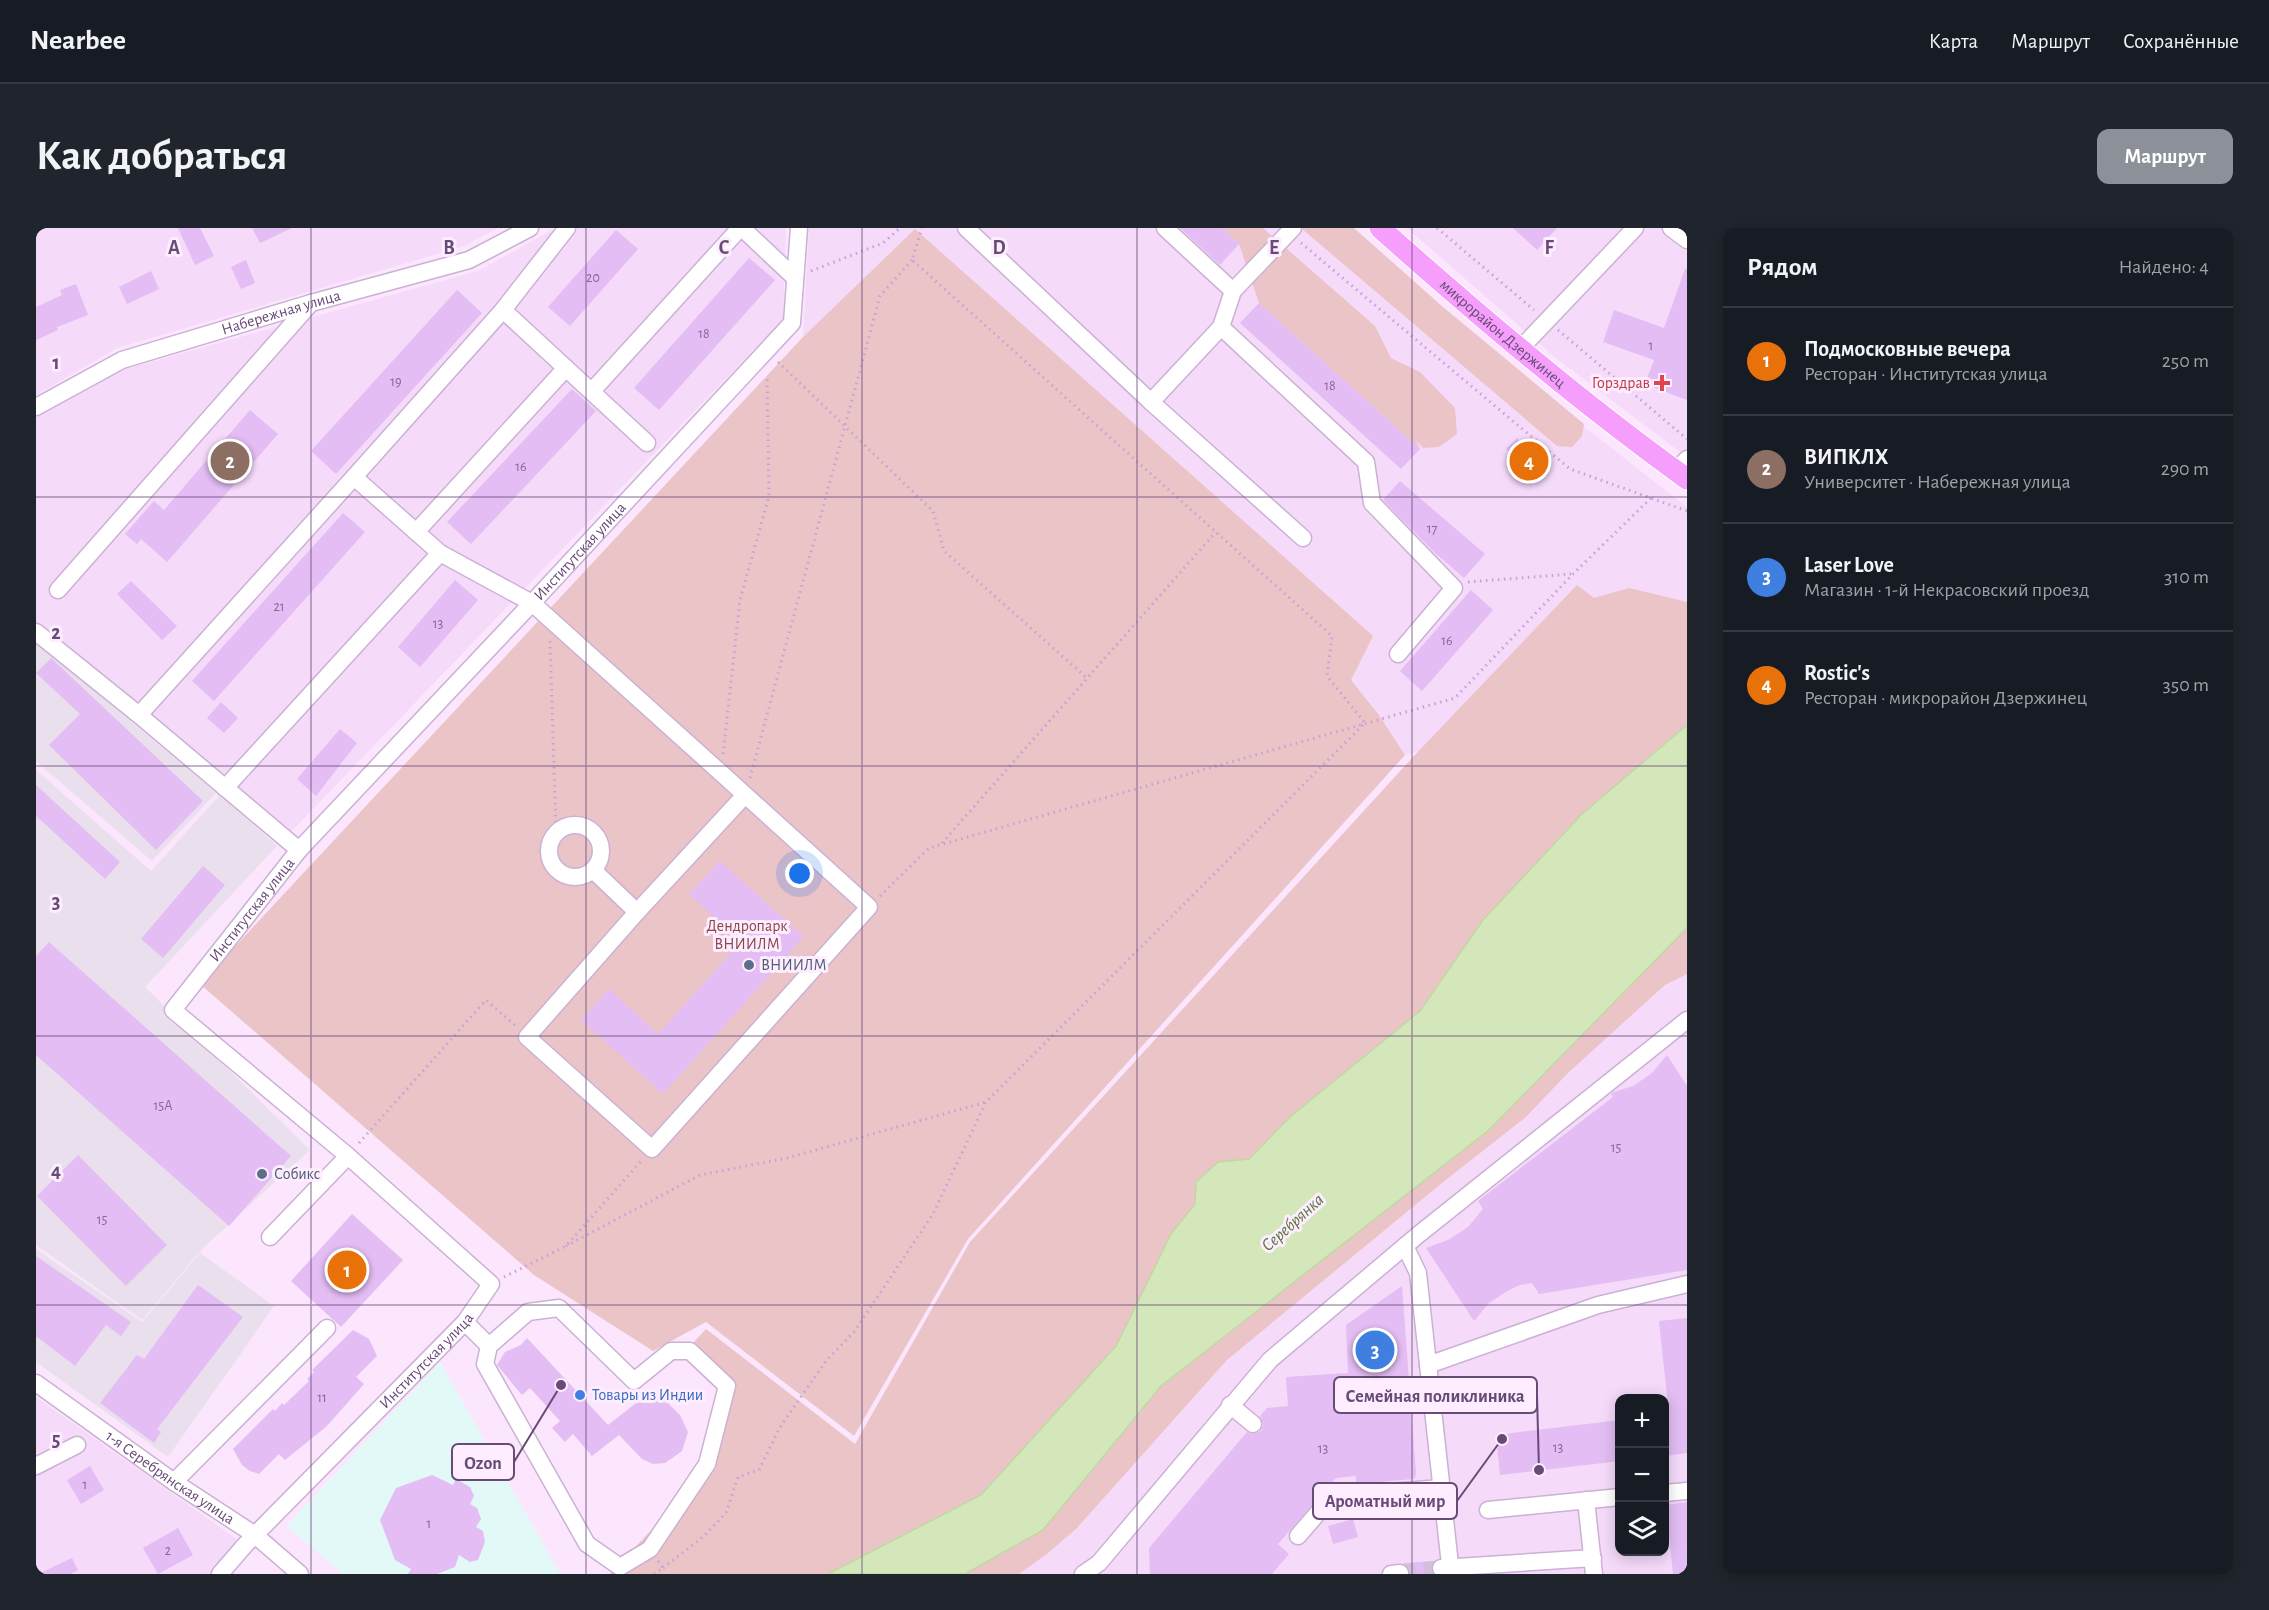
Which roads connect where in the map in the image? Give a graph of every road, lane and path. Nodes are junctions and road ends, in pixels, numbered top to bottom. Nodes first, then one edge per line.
1 (530, 228) edge
2 (567, 228) edge
3 (741, 228) edge
4 (799, 228) edge
5 (900, 228) edge
6 (921, 228) edge
7 (966, 228) edge
8 (1165, 228) edge
9 (1437, 228) edge
10 (1635, 228) edge
11 (1671, 228) edge
12 (1382, 229) edge
13 (1291, 230) edge
14 (1687, 240) edge
15 (912, 260) junction
16 (794, 277) junction
17 (1233, 291) junction
18 (311, 303) junction
19 (503, 310) junction
20 (1547, 321) junction
21 (1221, 327) junction
22 (1521, 349) junction
23 (766, 350) junction
24 (566, 368) junction
25 (592, 392) junction
26 (1151, 402) junction
27 (36, 407) edge
28 (845, 426) junction
29 (1687, 439) edge
30 (646, 443) dead end
31 (1683, 469) edge
32 (354, 477) junction
33 (1651, 498) junction
34 (1687, 511) edge
35 (416, 532) junction
36 (1216, 532) junction
37 (1303, 538) dead end
38 (440, 553) junction
39 (1573, 574) junction
40 (1454, 588) junction
41 (58, 590) dead end
42 (532, 603) junction
43 (549, 618) junction
44 (36, 632) edge
45 (1398, 654) dead end
46 (1087, 678) junction
47 (139, 715) junction
48 (1365, 723) junction
49 (722, 773) junction
50 (225, 788) junction
51 (745, 795) junction
52 (556, 830) junction
53 (941, 845) junction
54 (299, 850) junction
55 (594, 871) junction
56 (869, 907) junction
57 (637, 912) junction
58 (1687, 1020) edge
59 (527, 1036) junction
60 (986, 1102) junction
61 (652, 1149) junction
62 (348, 1156) junction
63 (270, 1238) dead end
64 (566, 1246) junction
65 (1405, 1246) junction
66 (491, 1284) junction
67 (1687, 1284) edge
68 (465, 1322) junction
69 (327, 1328) dead end
70 (489, 1346) junction
71 (1428, 1365) junction
72 (36, 1383) edge
73 (1230, 1405) junction
74 (1253, 1424) dead end
75 (77, 1445) dead end
76 (36, 1467) edge
77 (174, 1482) junction
78 (1442, 1488) junction
79 (1687, 1491) edge
80 (1669, 1493) edge
81 (1615, 1497) edge
82 (1586, 1500) junction
83 (1488, 1510) dead end
84 (255, 1535) junction
85 (1298, 1536) dead end
86 (1593, 1566) edge
87 (663, 1569) dead end
88 (1101, 1569) edge
89 (1448, 1570) edge
90 (220, 1574) edge
91 (300, 1574) edge
92 (1083, 1574) edge

1 - 18 street, Набережная улица
2 - 19 street
3 - 16 street
3 - 25 street
4 - 16 street, Институтская улица
5 - 16 path
6 - 15 path
7 - 26 street
8 - 17 street
9 - 20 path
10 - 20 street
11 - 14 street
12 - 22 main road, микрорайон Дзержинец
13 - 17 street
13 - 33 path
15 - 28 path
15 - 36 path
16 - 23 street, Институтская улица
17 - 21 street
18 - 27 street, Набережная улица
18 - 41 street
19 - 24 street
19 - 32 street
20 - 22 street
20 - 29 path
21 - 26 street
21 - 40 street
22 - 31 main road, микрорайон Дзержинец
23 - 28 path
23 - 42 street, Институтская улица
23 - 49 path
24 - 25 street
24 - 35 street
25 - 30 street
26 - 37 street
28 - 46 path
28 - 51 path
32 - 35 street
32 - 47 street
33 - 34 path
33 - 39 path
35 - 38 street
36 - 46 path
36 - 48 path
38 - 42 street
38 - 50 street
39 - 40 path
39 - 48 path
40 - 45 street
42 - 43 street
42 - 54 street, Институтская улица
43 - 49 street
43 - 52 path
44 - 47 street
46 - 53 path
47 - 50 street
48 - 53 path
48 - 60 path
49 - 51 street
50 - 54 street
51 - 56 street
51 - 57 street
52 - 55 street
52 - 55 street
53 - 56 path
54 - 62 street, Институтская улица
55 - 57 street
56 - 61 street
57 - 59 street
58 - 65 street
59 - 61 street
59 - 62 path
60 - 64 path
60 - 87 path
61 - 64 path
62 - 63 street
62 - 66 street, Институтская улица
64 - 66 path
65 - 71 street
65 - 73 street
66 - 68 street, Институтская улица
67 - 71 street
68 - 70 street
68 - 84 street, Институтская улица
69 - 77 street
70 - 70 street
71 - 78 street
72 - 77 street, 1-я Серебрянская улица
73 - 74 street
73 - 88 street
75 - 76 street
77 - 84 street, 1-я Серебрянская улица
78 - 85 street
78 - 89 street
79 - 80 street
81 - 82 street
82 - 83 street
82 - 86 street
84 - 90 street, Институтская улица
84 - 91 street, 1-я Серебрянская улица
86 - 89 street
88 - 92 street

